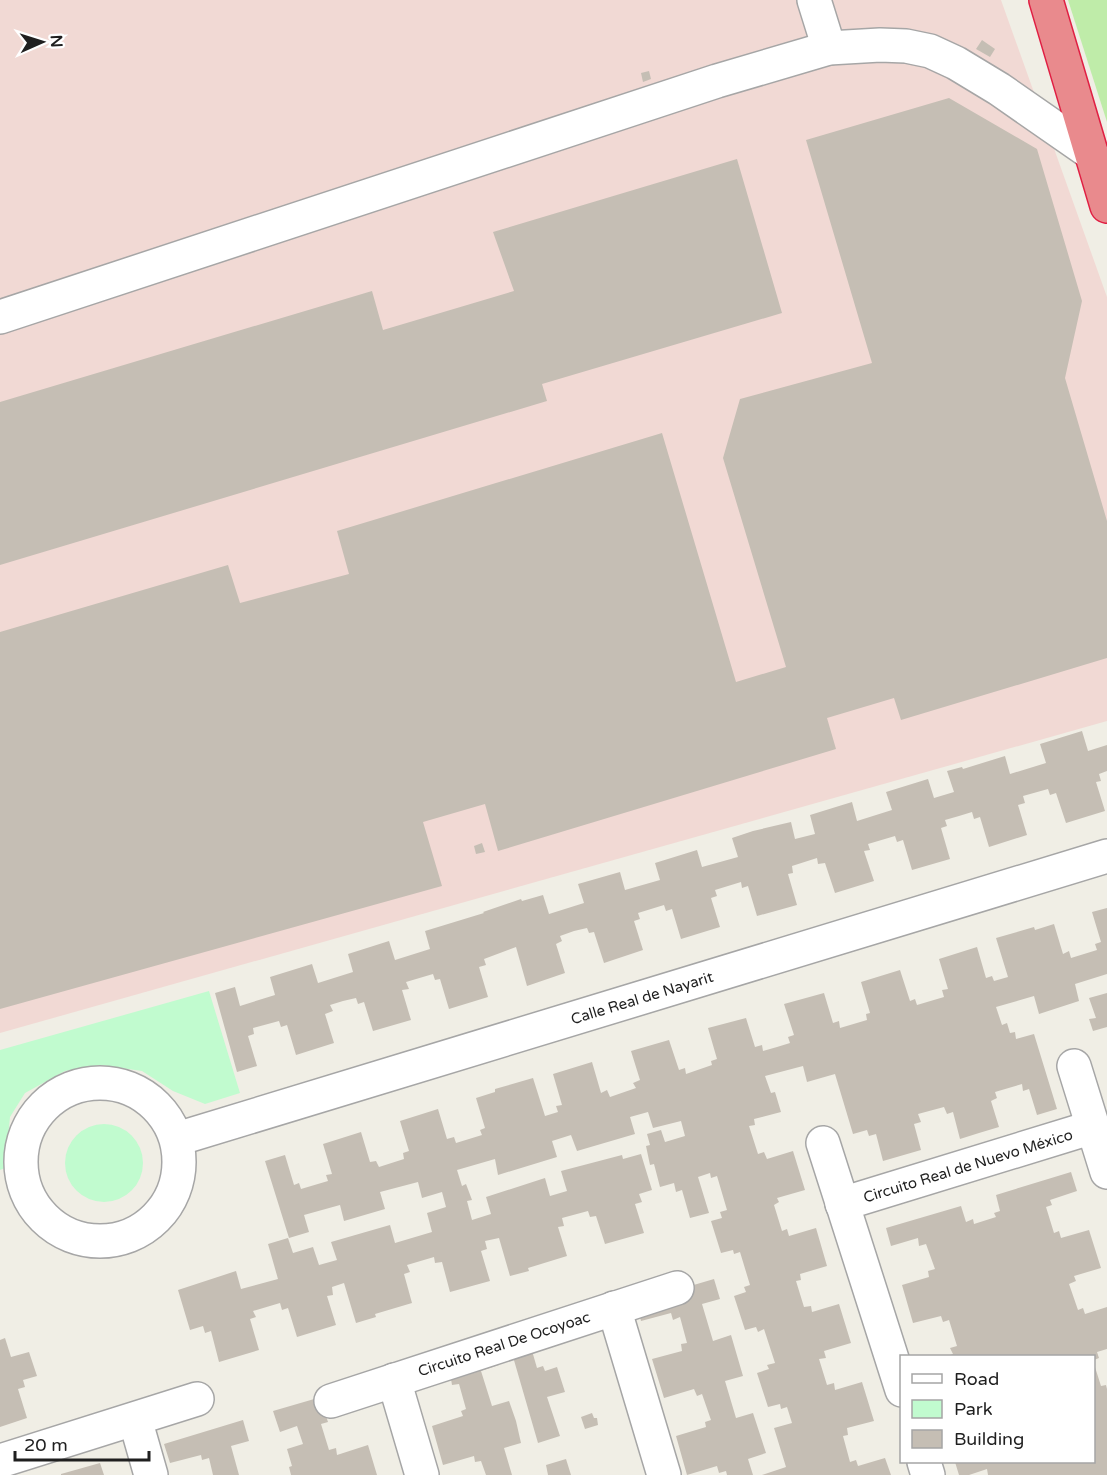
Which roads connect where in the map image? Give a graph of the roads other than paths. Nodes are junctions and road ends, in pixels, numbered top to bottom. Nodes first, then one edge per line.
1 (814, 0) edge
2 (1046, 0) edge
3 (829, 48) junction
4 (1090, 153) junction
5 (1107, 206) edge
6 (0, 317) edge
7 (1107, 856) edge
8 (1074, 1066) dead end
9 (1093, 1127) junction
10 (177, 1139) junction
11 (823, 1143) dead end
12 (1107, 1172) edge
13 (12, 1188) edge
14 (842, 1204) junction
15 (677, 1288) dead end
16 (614, 1308) junction
17 (394, 1380) junction
18 (900, 1384) edge
19 (197, 1400) dead end
20 (331, 1401) dead end
21 (135, 1419) junction
22 (0, 1461) edge
23 (151, 1475) edge
24 (422, 1475) edge
25 (664, 1475) edge

1 - 3 street
2 - 4 highway
3 - 4 street
3 - 6 street
4 - 5 highway
7 - 10 street, Calle Real de Nayarit
8 - 9 street, Circuito Real de Nuevo México
9 - 12 street, Circuito Real de Nuevo México
9 - 14 street, Circuito Real de Nuevo México
10 - 13 street
10 - 13 street
11 - 14 street, Circuito Real de Nuevo México
14 - 18 street, Circuito Real de Nuevo México
15 - 16 street, Circuito Real De Ocoyoac
16 - 17 street, Circuito Real De Ocoyoac
16 - 25 street
17 - 20 street, Circuito Real De Ocoyoac
17 - 24 street
19 - 21 street
21 - 22 street
21 - 23 street

